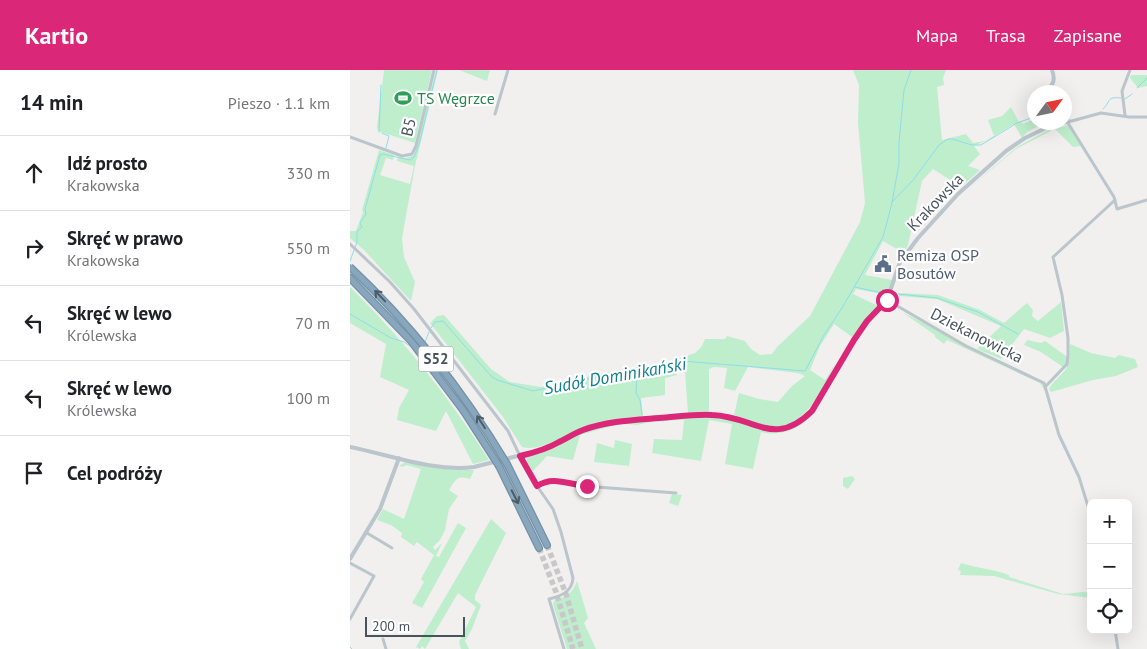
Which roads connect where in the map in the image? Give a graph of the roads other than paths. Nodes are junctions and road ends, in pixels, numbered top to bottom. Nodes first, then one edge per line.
1 (434, 70) edge
2 (508, 70) edge
3 (1052, 70) edge
4 (1130, 70) edge
5 (1052, 85) edge
6 (496, 114) dead end
7 (1126, 116) junction
8 (1147, 117) edge
9 (1072, 122) edge
10 (1072, 129) edge
11 (1042, 130) edge
12 (350, 137) edge
13 (1116, 200) junction
14 (1147, 200) edge
15 (351, 245) edge
16 (350, 267) edge
17 (350, 278) edge
18 (887, 300) junction
19 (1046, 386) junction
20 (350, 447) edge
21 (520, 456) junction
22 (399, 458) junction
23 (537, 486) junction
24 (676, 493) dead end
25 (1087, 503) edge
26 (367, 533) junction
27 (547, 545) tunnel mouth
28 (392, 548) dead end
29 (539, 548) tunnel mouth
30 (350, 559) edge
31 (350, 563) edge
32 (350, 619) edge
33 (1116, 634) edge
34 (383, 639) dead end
35 (386, 649) edge
36 (564, 649) edge
37 (1118, 649) edge

1 - 12 street, B5
2 - 6 street
3 - 5 street
4 - 7 street
7 - 8 street
7 - 9 street
10 - 13 street
11 - 18 street, Krakowska
13 - 14 street
13 - 19 street
15 - 21 street
27 -> 16 highway, S52, bridge
17 -> 29 highway, S52, bridge
18 - 19 street, Dziekanowicka
18 - 21 street, Krakowska
19 - 25 street
20 - 22 street, Krakowska
21 - 22 street, Krakowska
21 - 23 street
22 - 26 street
23 - 24 street
23 - 36 street
26 - 28 street
26 - 30 street
31 - 32 street
33 - 37 street
34 - 35 street

